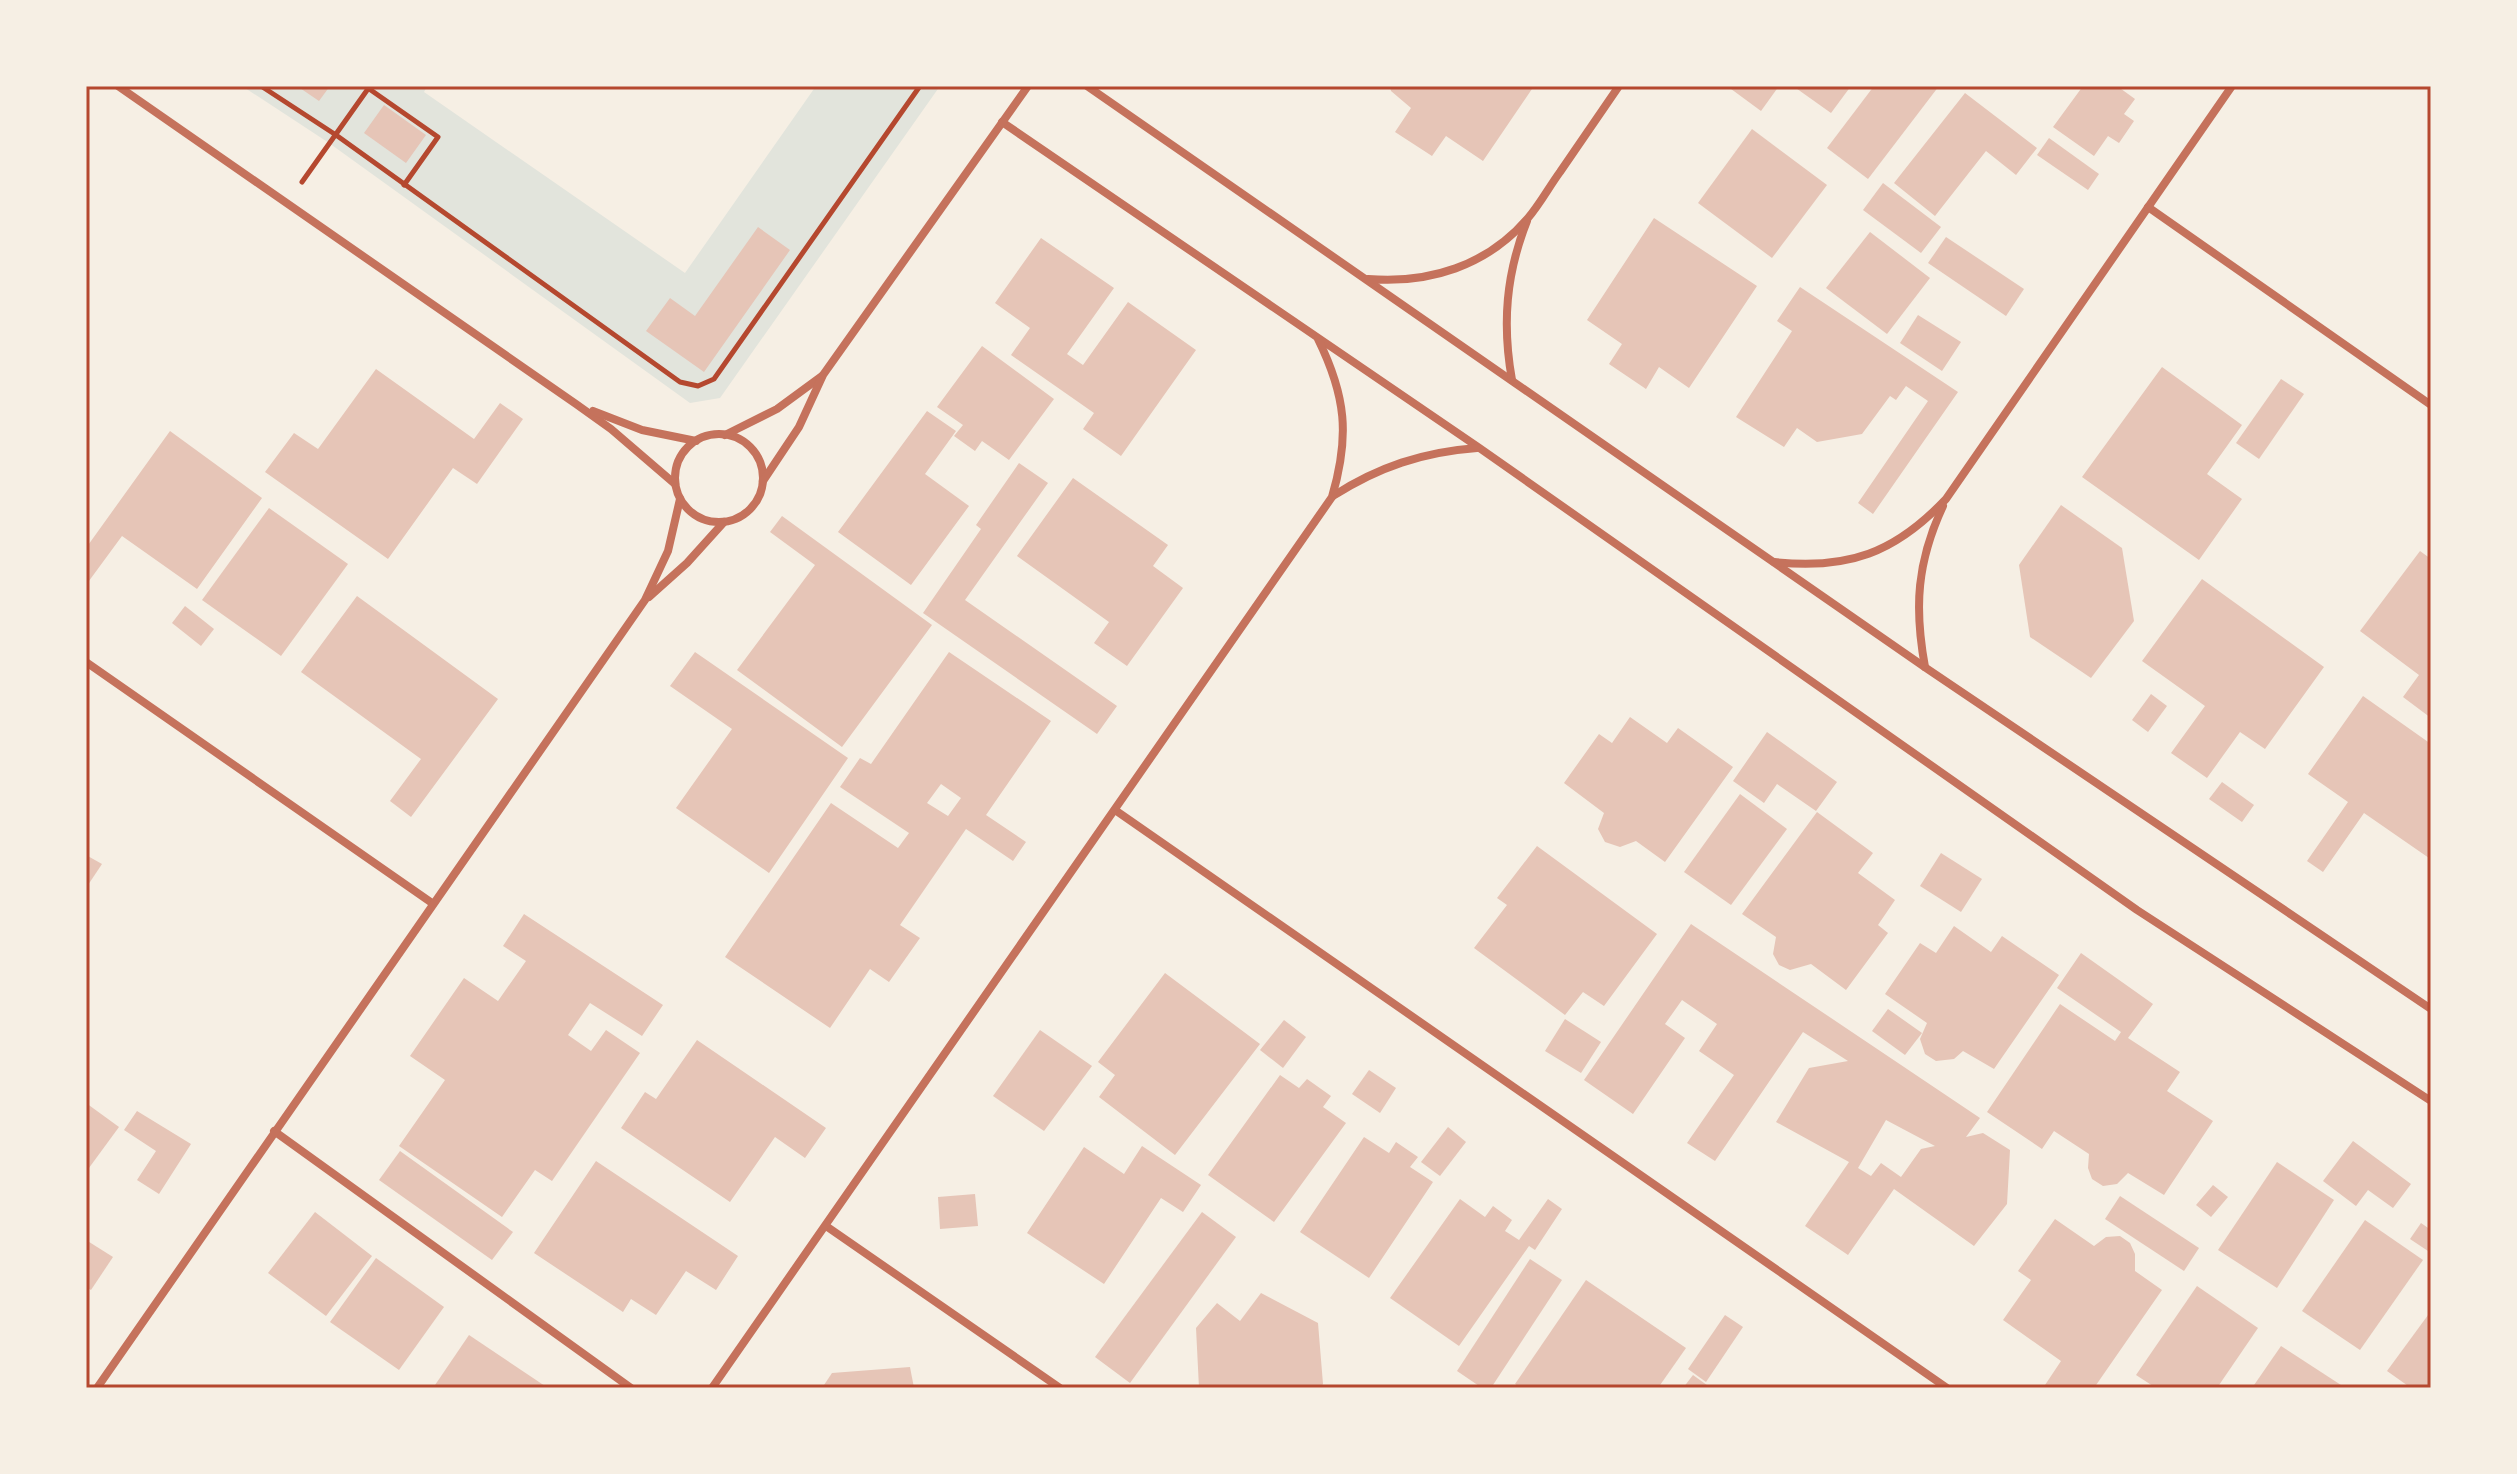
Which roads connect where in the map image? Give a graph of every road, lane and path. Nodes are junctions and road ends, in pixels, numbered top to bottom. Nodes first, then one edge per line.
1 (118, 86) edge
2 (261, 86) edge
3 (920, 86) edge
4 (1028, 86) edge
5 (1087, 86) edge
6 (1619, 86) edge
7 (2232, 86) edge
8 (368, 87) edge
9 (1002, 122) junction
10 (336, 135) junction
11 (404, 185) junction
12 (287, 203) junction
13 (2148, 207) junction
14 (1529, 216) junction
15 (1365, 279) junction
16 (1318, 338) junction
17 (823, 375) junction
18 (1512, 380) junction
19 (576, 404) junction
20 (2431, 405) edge
21 (725, 435) junction
22 (696, 441) junction
23 (1478, 447) junction
24 (763, 481) junction
25 (675, 484) junction
26 (1332, 497) junction
27 (680, 499) junction
28 (1946, 499) junction
29 (724, 522) junction
30 (1772, 561) junction
31 (645, 600) junction
32 (86, 662) edge
33 (1926, 668) junction
34 (1115, 810) junction
35 (432, 903) junction
36 (2431, 1009) edge
37 (2431, 1101) edge
38 (274, 1131) junction
39 (826, 1226) junction
40 (97, 1388) edge
41 (631, 1388) edge
42 (712, 1388) edge
43 (1060, 1388) edge
44 (1947, 1388) edge

1 - 12 street
2 - 10 path
3 - 11 path
4 - 9 street
5 - 15 street
6 - 14 street
7 - 13 street
8 - 10 path
8 - 11 path
9 - 16 street
9 - 17 street
10 - 11 path
10 - 12 path
12 - 19 street
13 - 20 street
13 - 28 street
14 - 15 street
14 - 18 street
15 - 18 street
16 - 23 street
16 - 26 street
17 - 21 street
17 - 24 street
18 - 30 street
19 - 22 street
19 - 25 street
21 - 22 street
21 - 24 street
22 - 25 street
23 - 26 street
23 - 37 street
24 - 29 street
25 - 27 street
26 - 34 street
27 - 29 street
27 - 31 street
28 - 30 street
28 - 33 street
29 - 31 street
30 - 33 street
31 - 35 street
32 - 35 street
33 - 36 street
34 - 39 street
34 - 44 street
35 - 38 street
38 - 40 street
38 - 41 street
39 - 42 street
39 - 43 street

